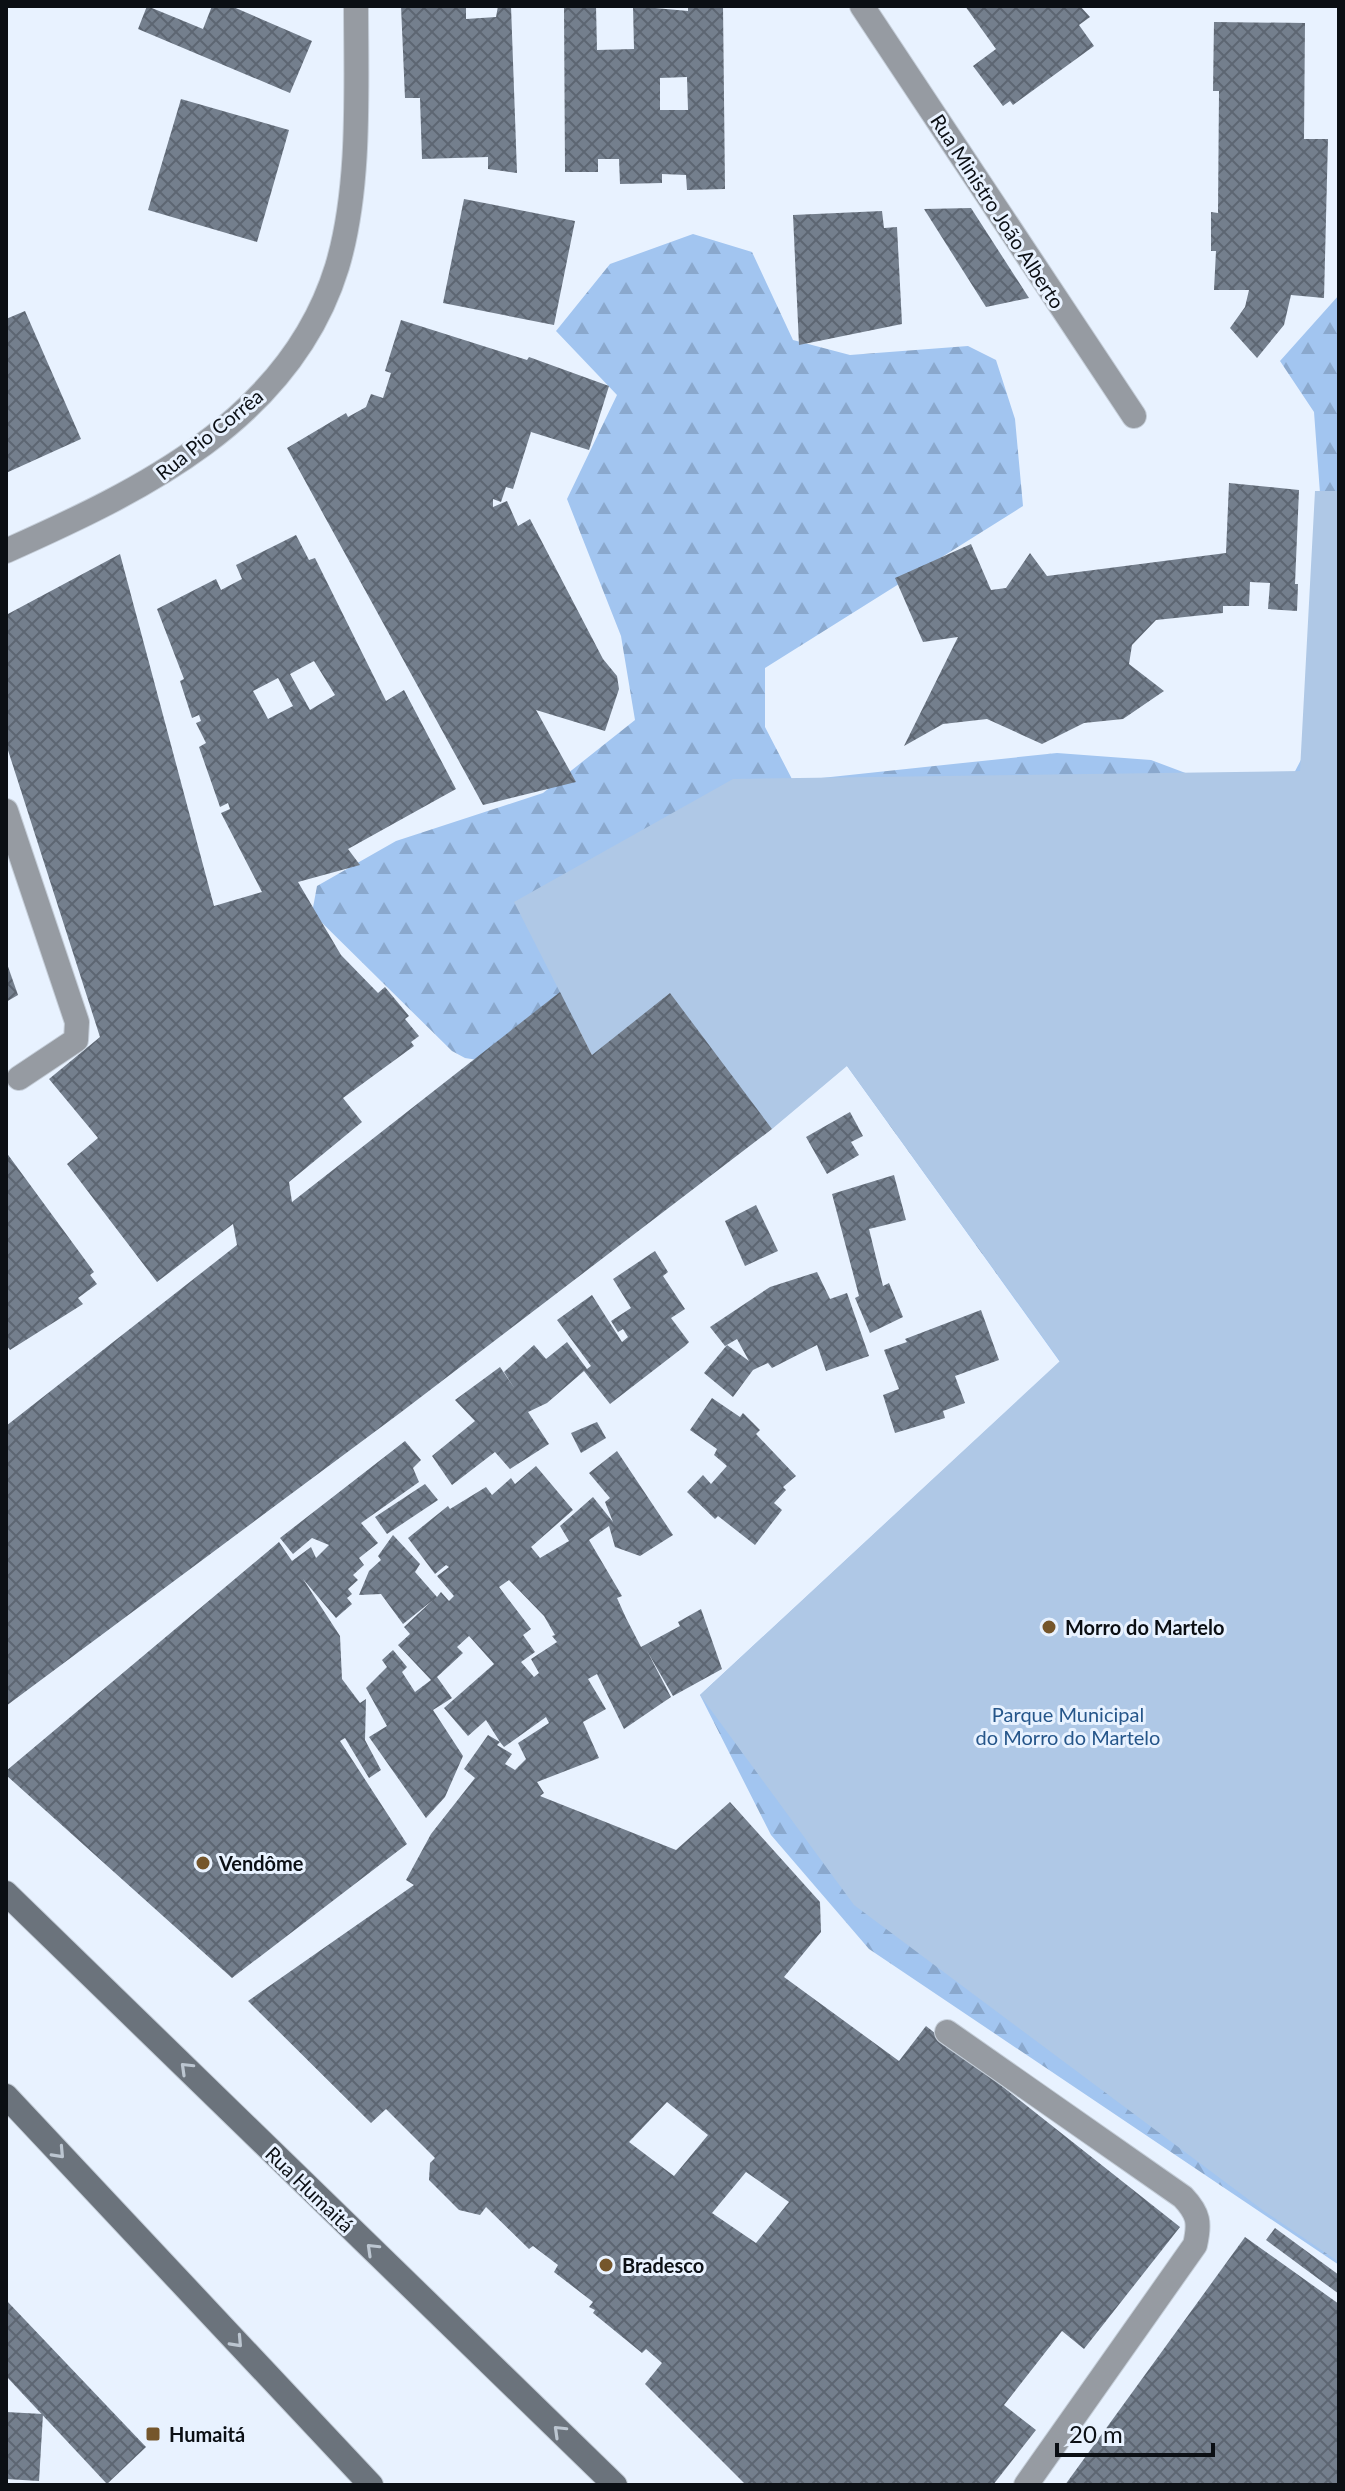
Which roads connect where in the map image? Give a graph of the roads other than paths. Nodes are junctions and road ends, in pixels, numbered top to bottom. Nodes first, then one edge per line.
1 (356, 6) edge
2 (862, 6) edge
3 (1134, 416) dead end
4 (6, 551) edge
5 (6, 811) edge
6 (19, 1078) dead end
7 (6, 1893) edge
8 (947, 2032) dead end
9 (6, 2096) edge
10 (371, 2485) edge
11 (615, 2485) edge
12 (1026, 2485) edge

1 - 4 street, Rua Pio Corrêa
2 - 3 street, Rua Ministro João Alberto
5 - 6 street
11 -> 7 main road, Rua Humaitá
8 - 12 street
9 -> 10 main road

